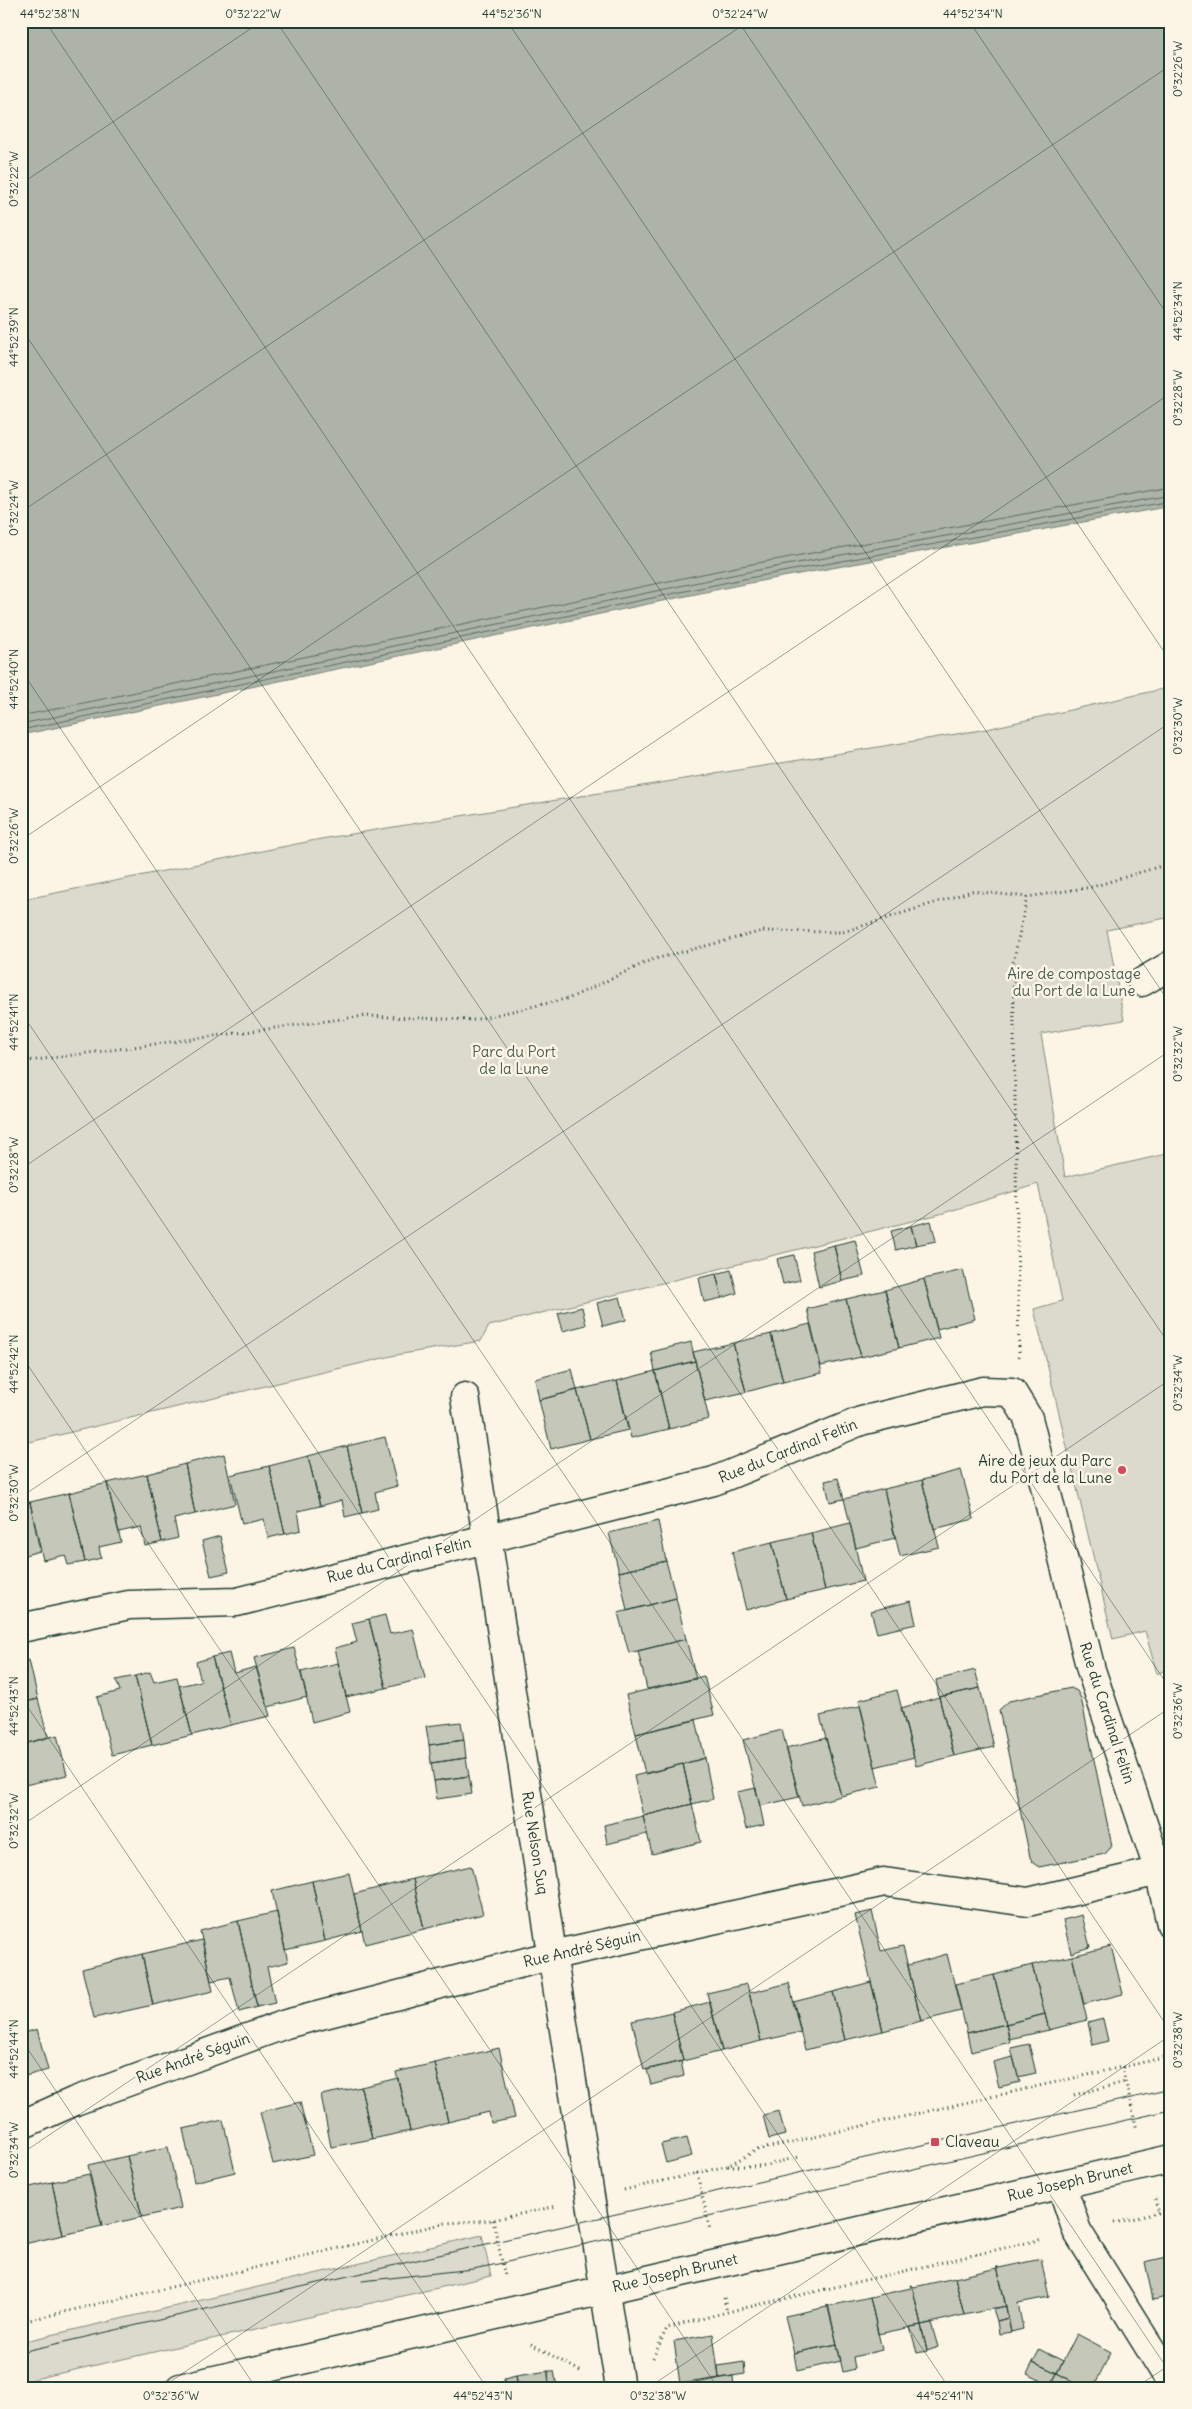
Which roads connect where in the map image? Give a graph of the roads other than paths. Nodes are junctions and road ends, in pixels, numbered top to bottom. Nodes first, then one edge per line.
1 (1171, 965) edge
2 (1142, 982) dead end
3 (465, 1397) dead end
4 (487, 1537) junction
5 (21, 1628) edge
6 (1159, 1871) junction
7 (1171, 1924) edge
8 (552, 1955) junction
9 (21, 2125) edge
10 (1171, 2159) edge
11 (1062, 2184) junction
12 (605, 2289) junction
13 (619, 2381) edge
14 (1171, 2382) edge
15 (180, 2388) edge

1 - 2 street
3 - 4 street, Rue Nelson Suq
4 - 5 street, Rue du Cardinal Feltin
4 - 6 street, Rue du Cardinal Feltin
4 - 8 street, Rue Nelson Suq
6 - 7 street, Rue du Cardinal Feltin
6 - 8 street, Rue André Séguin
8 - 9 street, Rue André Séguin
8 - 12 street, Rue Nelson Suq
10 - 11 street, Rue Joseph Brunet
11 - 12 street, Rue Joseph Brunet
11 - 14 street
12 - 13 street, Rue Nelson Suq
12 - 15 street, Rue Joseph Brunet

